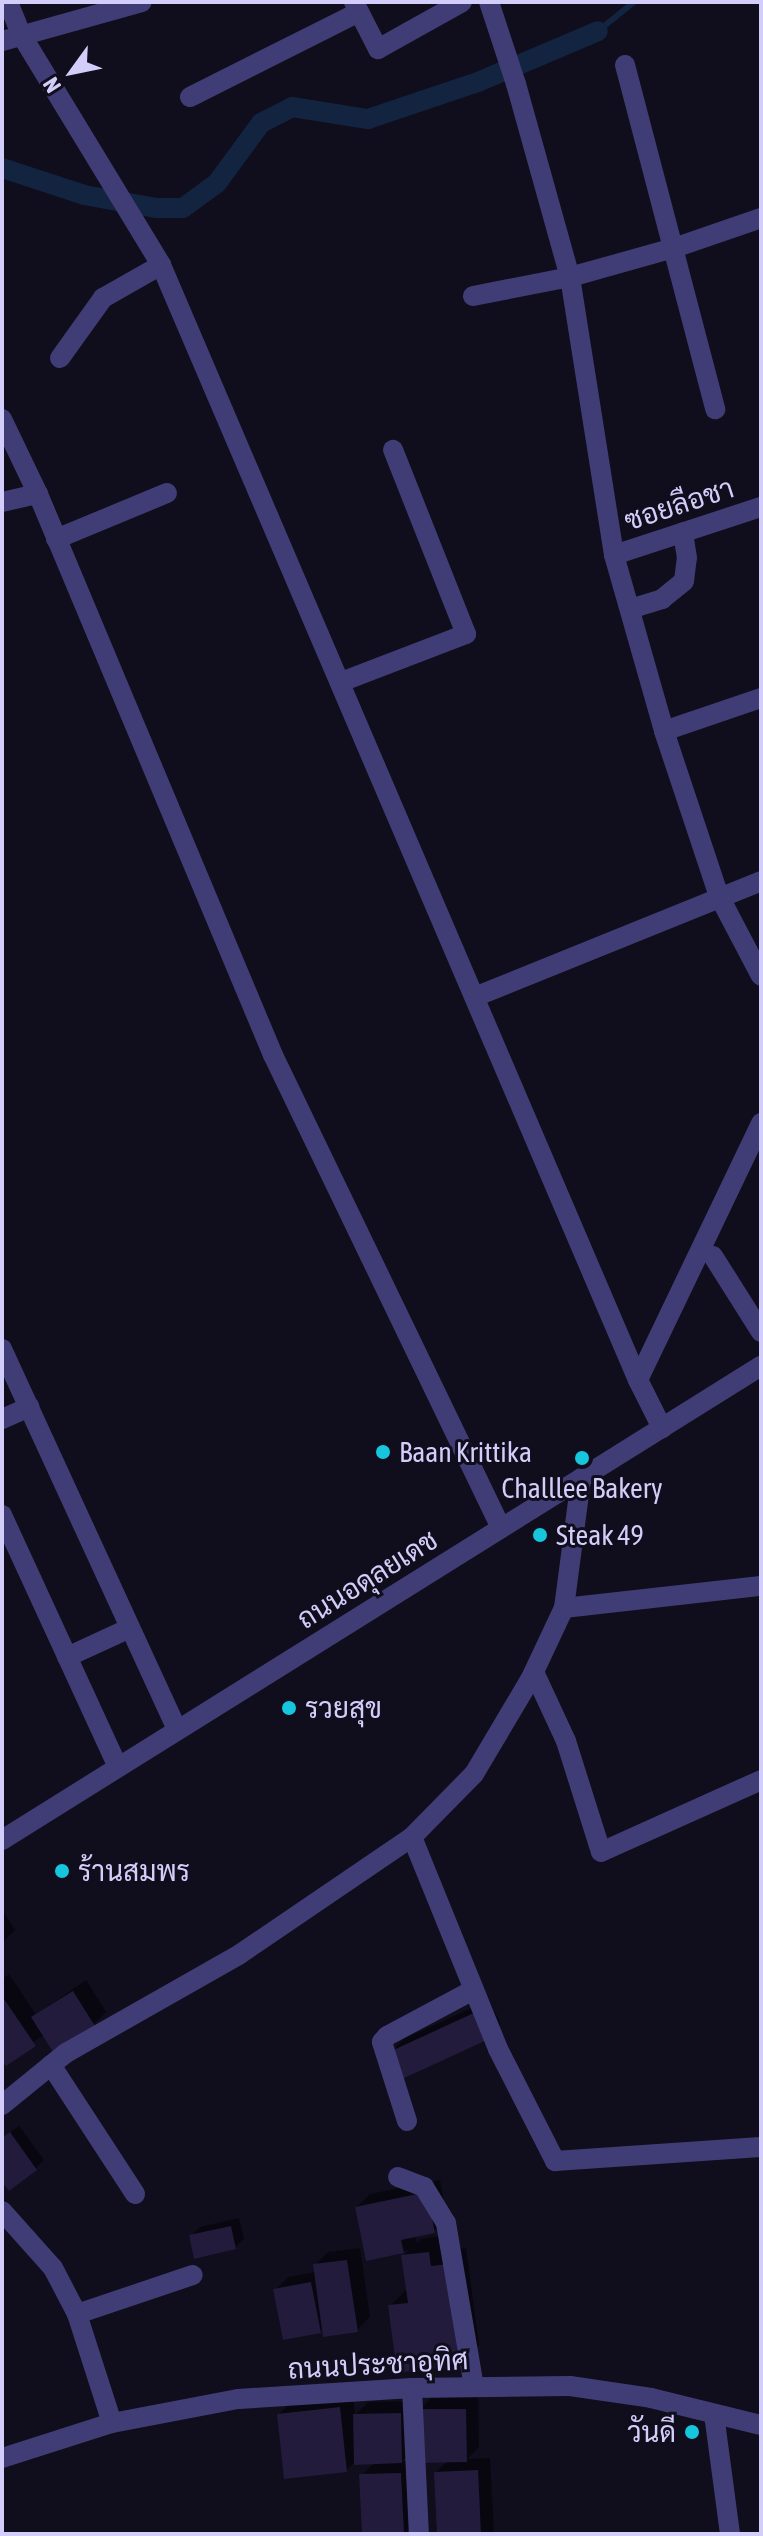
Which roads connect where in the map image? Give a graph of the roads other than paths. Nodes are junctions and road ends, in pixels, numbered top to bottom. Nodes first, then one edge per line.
1 (8, 2) edge
2 (142, 2) edge
3 (462, 2) edge
4 (489, 2) edge
5 (356, 7) edge
6 (12, 38) edge
7 (625, 65) dead end
8 (190, 97) dead end
9 (761, 218) edge
10 (674, 248) junction
11 (161, 265) junction
12 (570, 277) junction
13 (473, 296) dead end
14 (60, 358) dead end
15 (715, 409) dead end
16 (2, 419) edge
17 (393, 450) dead end
18 (167, 493) dead end
19 (38, 494) junction
20 (2, 502) edge
21 (761, 507) edge
22 (683, 532) junction
23 (56, 539) junction
24 (614, 555) junction
25 (630, 609) junction
26 (341, 682) junction
27 (761, 698) edge
28 (664, 731) junction
29 (761, 881) edge
30 (719, 896) junction
31 (761, 976) edge
32 (477, 996) junction
33 (761, 1123) edge
34 (713, 1256) dead end
35 (761, 1332) edge
36 (2, 1349) edge
37 (761, 1366) edge
38 (638, 1380) junction
39 (29, 1407) junction
40 (2, 1419) edge
41 (662, 1428) junction
42 (581, 1478) junction
43 (2, 1515) edge
44 (501, 1528) junction
45 (761, 1586) edge
46 (564, 1608) junction
47 (130, 1628) junction
48 (67, 1657) junction
49 (534, 1672) junction
50 (177, 1730) junction
51 (118, 1767) junction
52 (761, 1780) edge
53 (412, 1837) junction
54 (2, 1840) edge
55 (473, 1990) junction
56 (51, 2065) junction
57 (2, 2105) edge
58 (407, 2121) dead end
59 (761, 2147) edge
60 (398, 2177) dead end
61 (135, 2194) dead end
62 (2, 2211) edge
63 (193, 2275) dead end
64 (77, 2314) junction
65 (474, 2387) junction
66 (412, 2388) junction
67 (714, 2414) junction
68 (112, 2423) junction
69 (761, 2425) edge
70 (2, 2458) edge
71 (419, 2534) edge
72 (730, 2534) edge

1 - 6 street
2 - 6 street
3 - 5 street
4 - 12 street
5 - 8 street
6 - 11 street
7 - 10 street
9 - 10 street
10 - 12 street
10 - 15 street
11 - 14 street
11 - 26 street
12 - 13 street
12 - 24 street
16 - 19 street
17 - 26 street
18 - 23 street
19 - 20 street
19 - 23 street
21 - 22 street, ซอยลือชา
22 - 24 street, ซอยลือชา
22 - 25 street
23 - 44 street
24 - 25 street
25 - 28 street
26 - 32 street
27 - 28 street
28 - 30 street
29 - 30 street
30 - 31 street
30 - 32 street
32 - 38 street
33 - 38 street
34 - 35 street
36 - 39 street
37 - 41 street, ถนนอดุลยเดช
38 - 41 street
39 - 40 street
39 - 47 street
41 - 42 street, ถนนอดุลยเดช
42 - 44 street, ถนนอดุลยเดช
42 - 46 street
43 - 48 street
44 - 50 street, ถนนอดุลยเดช
45 - 46 street
46 - 49 street
47 - 48 street
47 - 50 street
48 - 51 street
49 - 52 street
49 - 53 street
50 - 51 street, ถนนอดุลยเดช
51 - 54 street, ถนนอดุลยเดช
53 - 55 street
53 - 56 street
55 - 58 street
55 - 59 street
56 - 57 street
56 - 61 street
60 - 65 street
62 - 64 street
63 - 64 street
64 - 68 street
65 - 66 street, ถนนประชาอุทิศ
65 - 67 street, ถนนประชาอุทิศ
66 - 68 street, ถนนประชาอุทิศ
66 - 71 street
67 - 69 street, ถนนประชาอุทิศ
67 - 72 street
68 - 70 street, ถนนประชาอุทิศ

